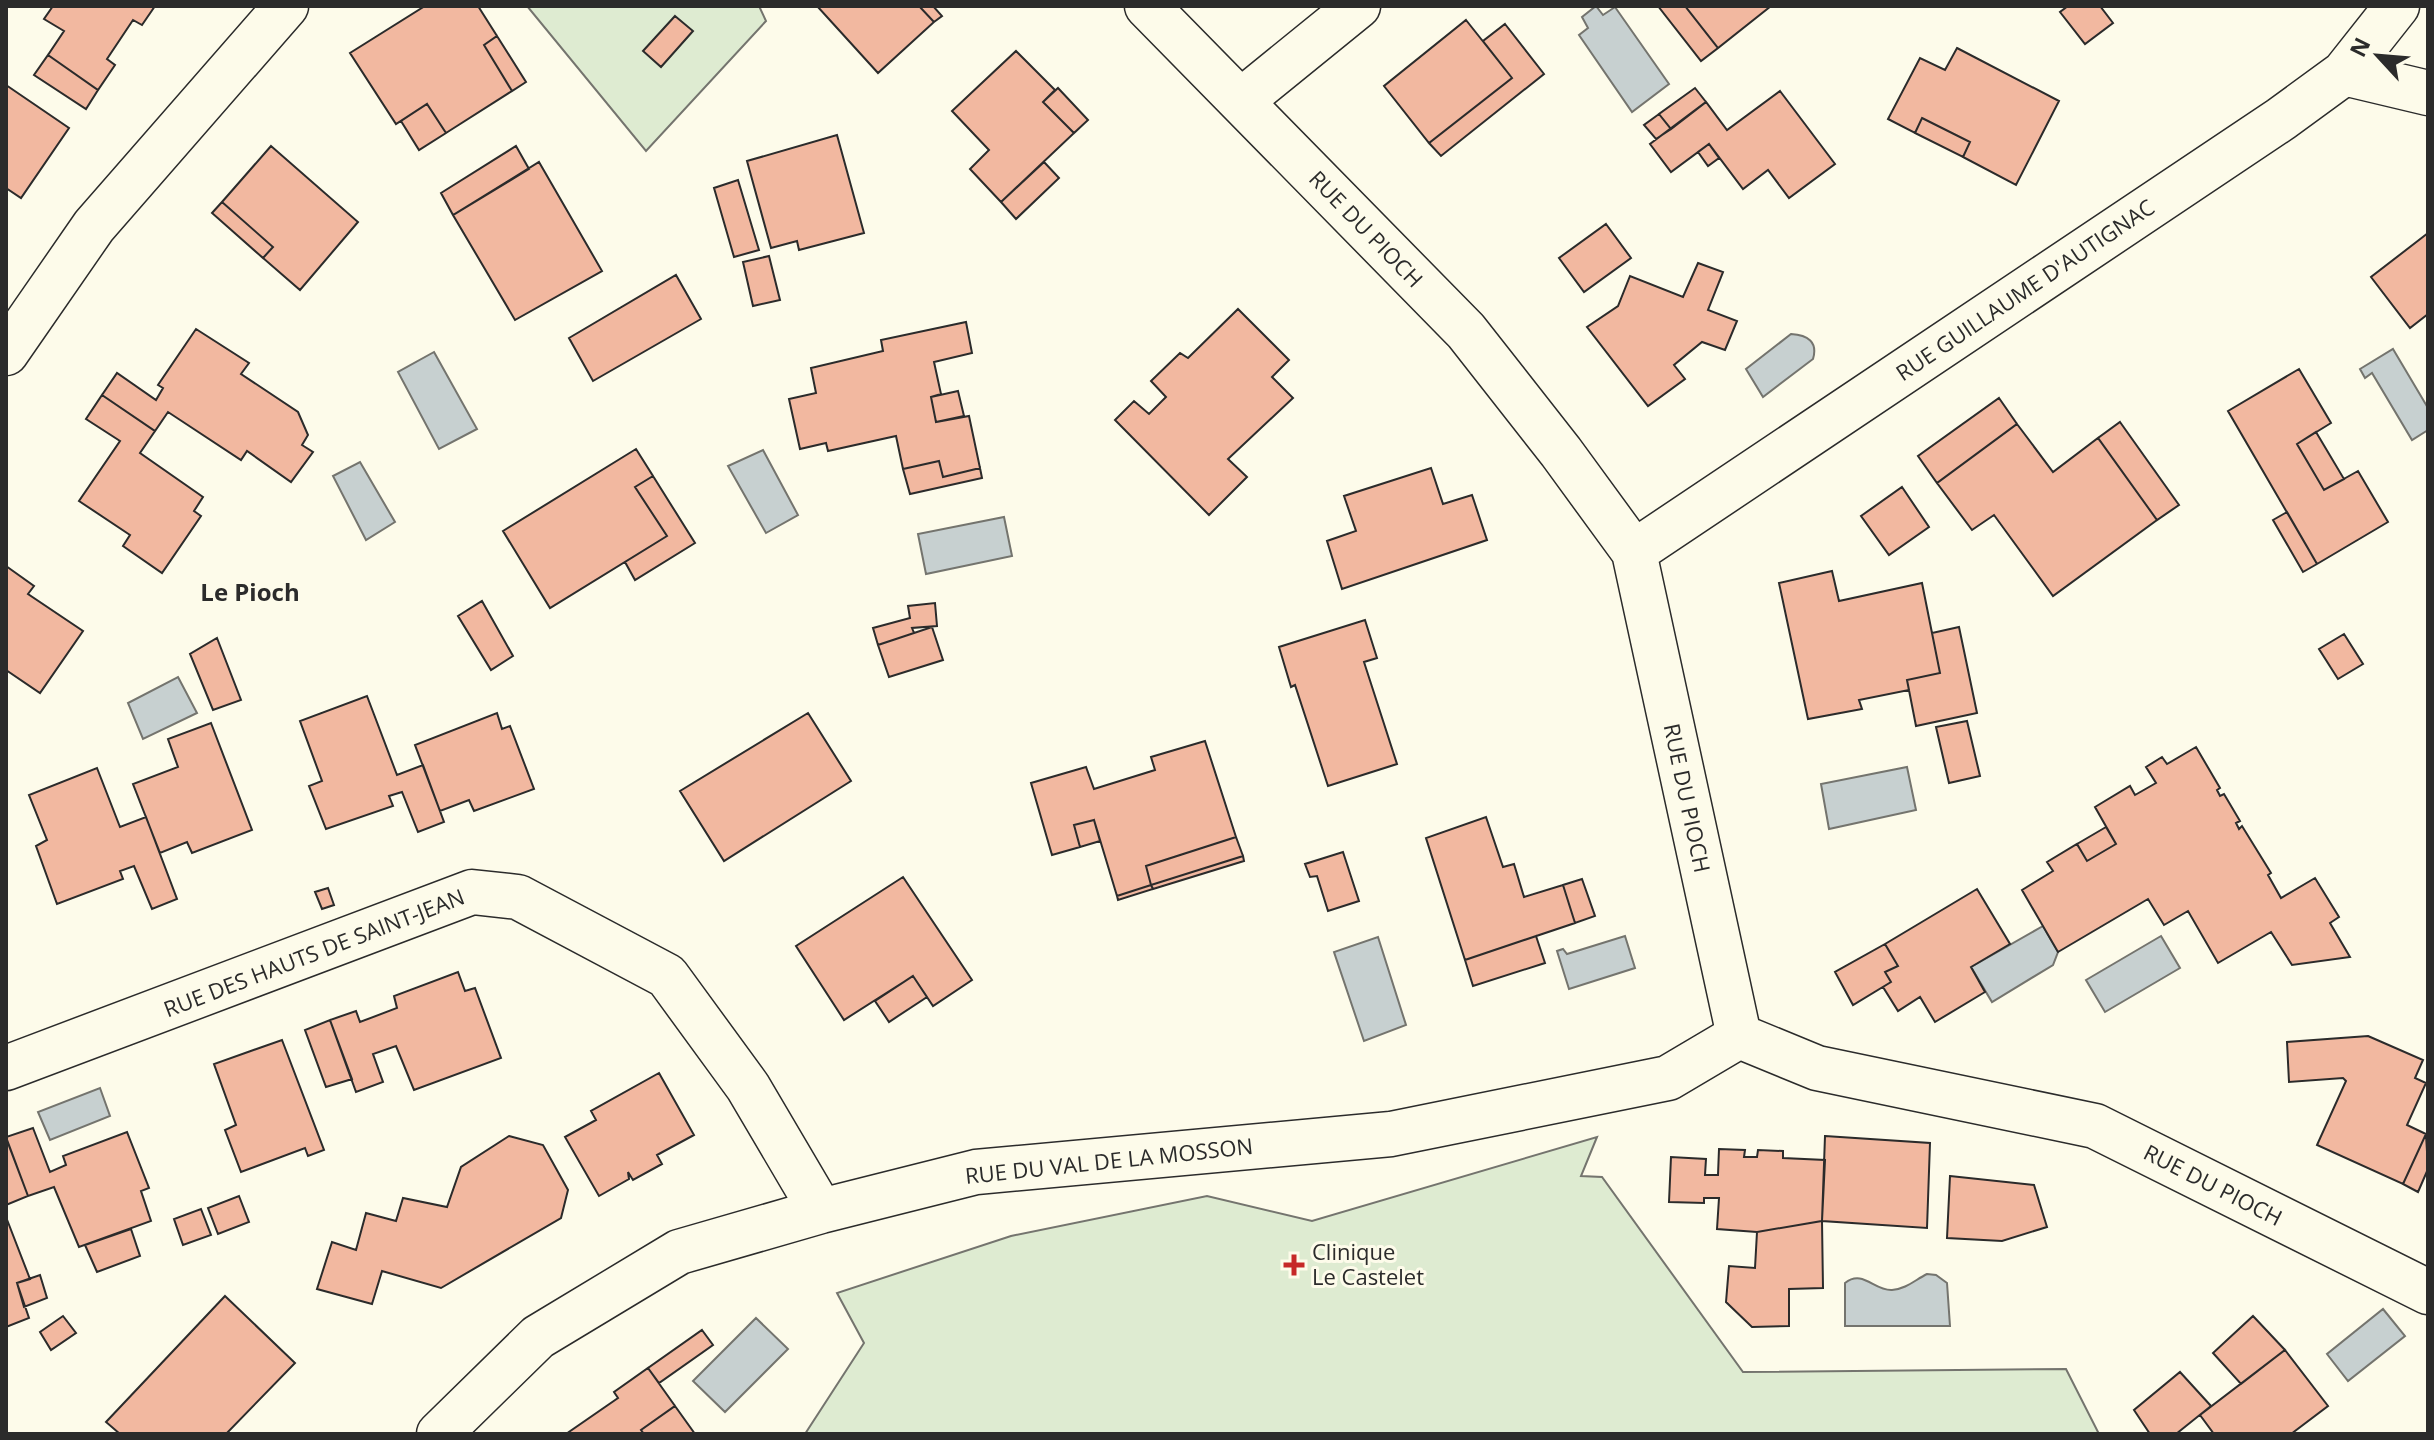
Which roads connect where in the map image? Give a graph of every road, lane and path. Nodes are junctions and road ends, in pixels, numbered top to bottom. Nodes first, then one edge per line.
1 (286, 6) edge
2 (1147, 6) edge
3 (1358, 6) edge
4 (2397, 6) edge
5 (2344, 73) junction
6 (2428, 93) edge
7 (1241, 101) junction
8 (6, 353) edge
9 (1634, 552) junction
10 (1739, 1036) junction
11 (6, 1068) edge
12 (821, 1211) junction
13 (2428, 1292) edge
14 (439, 1434) edge

1 - 8 street
2 - 7 street, RUE DU PIOCH
3 - 7 street
4 - 5 street, RUE GUILLAUME D'AUTIGNAC
5 - 6 street
5 - 9 street, RUE GUILLAUME D'AUTIGNAC
7 - 9 street, RUE DU PIOCH
9 - 10 street, RUE DU PIOCH
10 - 12 street, RUE DU VAL DE LA MOSSON
10 - 13 street, RUE DU PIOCH
11 - 12 street, RUE DES HAUTS DE SAINT-JEAN
12 - 14 street, RUE DU VAL DE LA MOSSON

